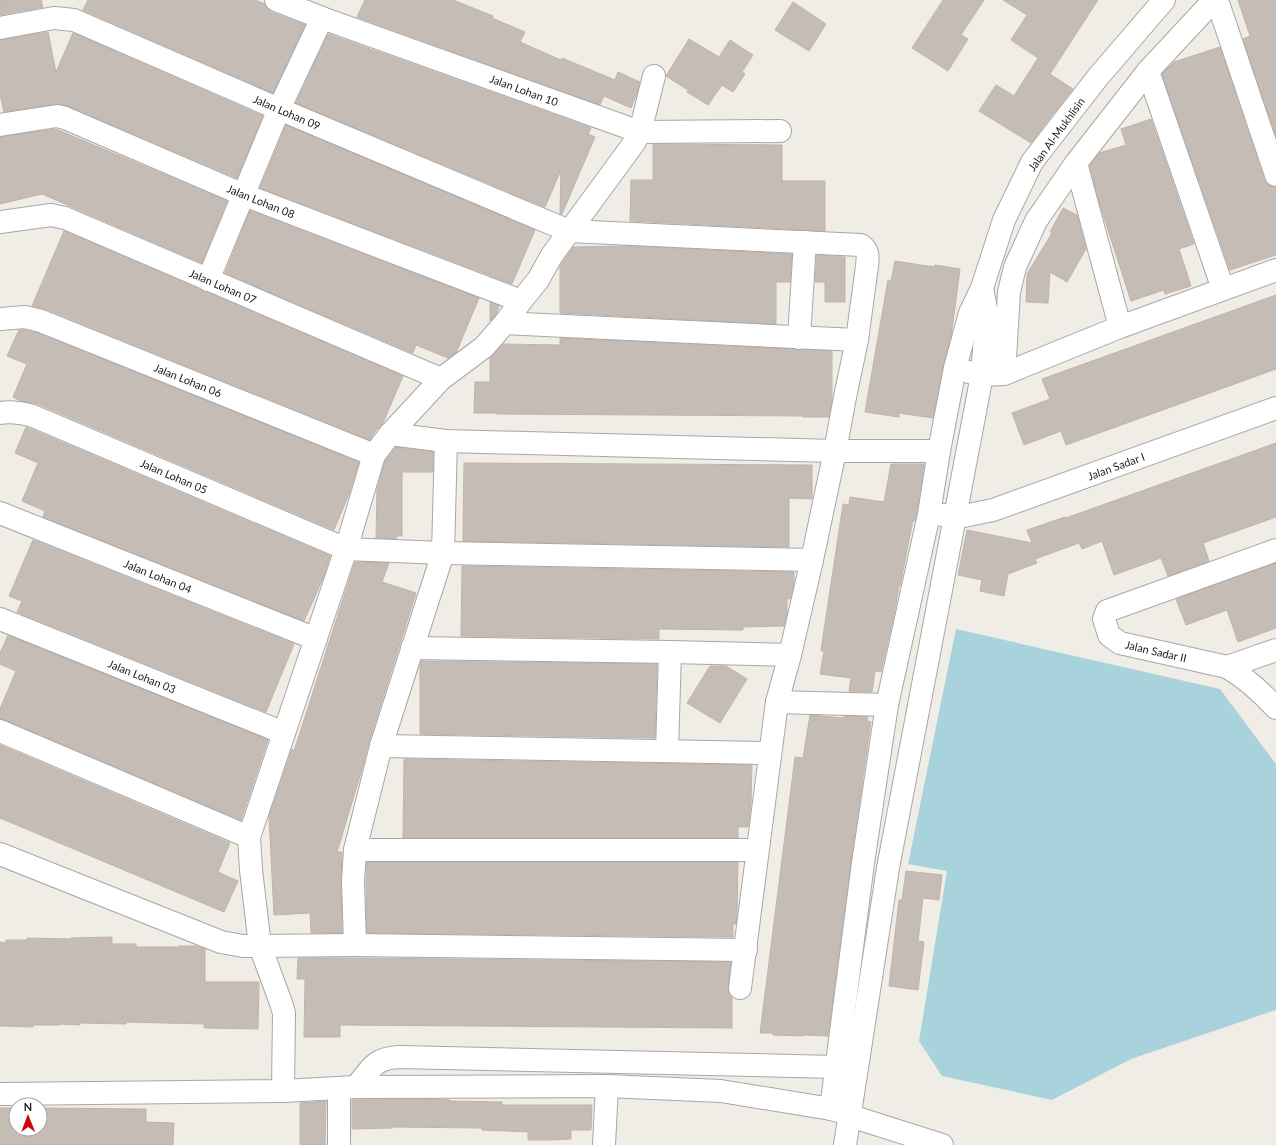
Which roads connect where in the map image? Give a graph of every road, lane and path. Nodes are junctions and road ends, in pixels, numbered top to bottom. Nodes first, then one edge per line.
1 (276, 0) edge
2 (1164, 0) edge
3 (1216, 0) edge
4 (322, 18) junction
5 (0, 28) edge
6 (1148, 70) junction
7 (654, 76) dead end
8 (279, 109) junction
9 (0, 125) edge
10 (780, 131) dead end
11 (640, 132) junction
12 (1076, 163) junction
13 (1276, 175) edge
14 (244, 195) junction
15 (0, 222) edge
16 (569, 231) junction
17 (804, 242) junction
18 (1276, 270) edge
19 (208, 280) junction
20 (982, 288) junction
21 (1223, 289) junction
22 (521, 300) junction
23 (0, 319) edge
24 (505, 323) junction
25 (1120, 327) junction
26 (799, 338) junction
27 (857, 340) junction
28 (955, 368) junction
29 (1004, 374) junction
30 (982, 375) junction
31 (441, 379) junction
32 (1276, 408) edge
33 (0, 413) edge
34 (390, 434) junction
35 (446, 441) junction
36 (835, 450) junction
37 (939, 451) junction
38 (374, 454) junction
39 (0, 510) edge
40 (0, 513) edge
41 (929, 514) junction
42 (955, 516) junction
43 (0, 518) edge
44 (346, 549) junction
45 (1276, 550) edge
46 (443, 553) junction
47 (812, 560) junction
48 (0, 618) edge
49 (316, 639) junction
50 (412, 648) junction
51 (1276, 650) edge
52 (670, 652) junction
53 (790, 655) junction
54 (1227, 667) junction
55 (777, 702) junction
56 (887, 705) junction
57 (1276, 708) edge
58 (0, 731) edge
59 (284, 733) junction
60 (381, 746) junction
61 (667, 751) junction
62 (770, 753) junction
63 (249, 837) junction
64 (355, 850) junction
65 (757, 850) junction
66 (0, 854) edge
67 (863, 863) junction
68 (888, 868) junction
69 (355, 945) junction
70 (260, 946) junction
71 (746, 950) junction
72 (740, 988) dead end
73 (836, 1067) junction
74 (608, 1086) junction
75 (348, 1088) junction
76 (283, 1091) junction
77 (0, 1094) edge
78 (841, 1112) junction
79 (339, 1145) edge
80 (604, 1145) edge
81 (845, 1145) edge
82 (942, 1145) edge

1 - 4 street, Jalan Lohan 10
2 - 20 street, Jalan Al-Mukhlisin
3 - 6 street
3 - 13 street
4 - 8 street
4 - 11 street, Jalan Lohan 10
5 - 8 street, Jalan Lohan 09
6 - 12 street
6 - 21 street
7 - 11 street
8 - 14 street
8 - 16 street, Jalan Lohan 09
9 - 14 street, Jalan Lohan 08
10 - 11 street, Jalan Lohan 10
11 - 16 street
12 - 25 street
12 - 29 street
14 - 19 street
14 - 22 street, Jalan Lohan 08
15 - 19 street, Jalan Lohan 07
16 - 17 street
16 - 22 street
17 - 26 street
17 - 27 street
18 - 21 street
19 - 31 street, Jalan Lohan 07
20 - 28 street, Jalan Al-Mukhlisin
20 - 30 street
21 - 25 street
22 - 24 street
23 - 38 street, Jalan Lohan 06
24 - 26 street
24 - 31 street
25 - 29 street
26 - 27 street
27 - 36 street
28 - 30 street
28 - 37 street, Jalan Al-Mukhlisin
29 - 30 street
30 - 42 street
31 - 34 street
32 - 42 street, Jalan Sadar I
33 - 44 street, Jalan Lohan 05
34 - 35 street
34 - 38 street
35 - 36 street
35 - 46 street
36 - 37 street
36 - 47 street
37 - 41 street, Jalan Al-Mukhlisin
38 - 44 street
39 - 40 street
40 - 43 street
40 - 49 street, Jalan Lohan 04
41 - 42 street, Jalan Sadar I
41 - 56 street, Jalan Al-Mukhlisin
42 - 68 street
44 - 46 street
44 - 49 street
45 - 54 street, Jalan Sadar II
46 - 47 street
46 - 50 street
47 - 53 street
48 - 59 street, Jalan Lohan 03
49 - 59 street
50 - 52 street
50 - 60 street
51 - 54 street
52 - 53 street
52 - 61 street
53 - 55 street
54 - 57 street, Jalan Sadar II
55 - 56 street
55 - 62 street
56 - 67 street, Jalan Al-Mukhlisin
58 - 63 street
59 - 63 street
60 - 61 street
60 - 64 street
61 - 62 street
62 - 65 street
63 - 70 street
64 - 65 street
64 - 69 street
65 - 71 street
66 - 70 street
67 - 68 street
67 - 73 street, Jalan Al-Mukhlisin
68 - 78 street
69 - 70 street
69 - 71 street
70 - 76 street
71 - 72 street
73 - 75 street
73 - 78 street, Jalan Al-Mukhlisin
74 - 75 street
74 - 78 street
74 - 80 street
75 - 76 street
75 - 79 street
76 - 77 street
78 - 81 street
78 - 82 street

